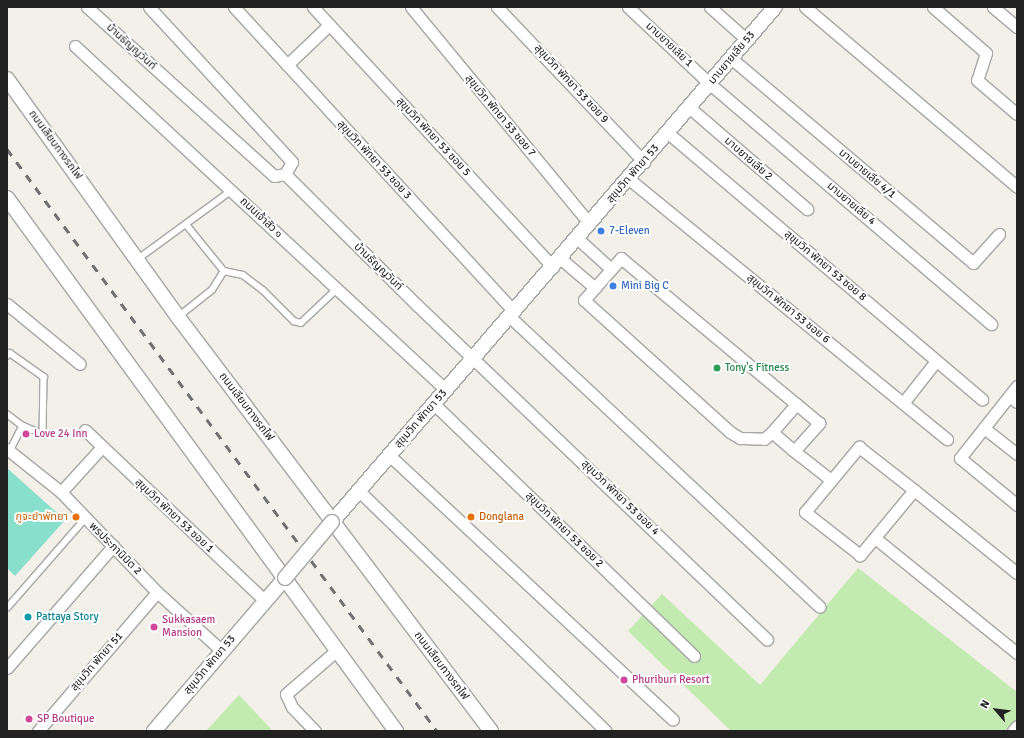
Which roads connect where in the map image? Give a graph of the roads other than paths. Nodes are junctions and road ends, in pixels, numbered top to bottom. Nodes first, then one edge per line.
1 (87, 7) edge
2 (149, 7) edge
3 (234, 7) edge
4 (312, 7) edge
5 (411, 7) edge
6 (497, 7) edge
7 (628, 7) edge
8 (710, 7) edge
9 (775, 7) edge
10 (805, 7) edge
11 (932, 7) edge
12 (993, 7) edge
13 (329, 25) junction
14 (1017, 27) edge
15 (747, 40) junction
16 (75, 46) dead end
17 (732, 59) junction
18 (287, 65) junction
19 (7, 79) edge
20 (710, 84) junction
21 (690, 108) junction
22 (1017, 114) edge
23 (668, 133) junction
24 (644, 162) junction
25 (285, 174) junction
26 (629, 178) junction
27 (1017, 187) edge
28 (231, 191) junction
29 (7, 198) edge
30 (807, 209) dead end
31 (186, 224) junction
32 (590, 224) junction
33 (999, 234) dead end
34 (577, 238) junction
35 (138, 259) junction
36 (556, 262) junction
37 (611, 269) junction
38 (224, 271) junction
39 (595, 288) junction
40 (337, 289) junction
41 (7, 304) edge
42 (512, 314) junction
43 (178, 317) junction
44 (991, 324) dead end
45 (7, 356) edge
46 (474, 358) junction
47 (936, 361) junction
48 (80, 364) dead end
49 (1017, 386) edge
50 (446, 390) junction
51 (982, 399) dead end
52 (1013, 399) edge
53 (903, 402) junction
54 (434, 404) junction
55 (796, 404) junction
56 (7, 414) edge
57 (23, 426) junction
58 (984, 428) junction
59 (85, 430) dead end
60 (772, 432) junction
61 (947, 439) dead end
62 (102, 447) junction
63 (9, 450) edge
64 (794, 451) junction
65 (1017, 454) edge
66 (389, 455) junction
67 (831, 480) junction
68 (914, 490) junction
69 (358, 491) junction
70 (61, 492) junction
71 (1017, 505) edge
72 (85, 519) junction
73 (332, 522) junction
74 (875, 538) junction
75 (113, 546) junction
76 (1017, 573) edge
77 (284, 578) junction
78 (157, 592) junction
79 (264, 601) junction
80 (820, 607) dead end
81 (7, 608) edge
82 (767, 639) dead end
83 (337, 650) junction
84 (222, 651) junction
85 (1017, 653) edge
86 (694, 656) dead end
87 (7, 668) edge
88 (673, 720) dead end
89 (1017, 726) edge
90 (156, 730) edge
91 (38, 731) edge
92 (315, 731) edge
93 (396, 731) edge
94 (491, 731) edge
95 (606, 731) edge
96 (1013, 731) edge

1 - 25 street, บ้านธัญญวันท์
2 - 25 street
3 - 18 street, สุขุมวิท พัทยา 53 ซอย 3
4 - 13 street, สุขุมวิท พัทยา 53 ซอย 5
5 - 32 street, สุขุมวิท พัทยา 53 ซอย 7
6 - 24 street, สุขุมวิท พัทยา 53 ซอย 9
7 - 20 street, มาบยายเลีย 1
8 - 15 street
9 - 15 street, มาบยายเลีย 53
10 - 27 street
11 - 22 street
12 - 14 street
13 - 18 street
13 - 36 street, สุขุมวิท พัทยา 53 ซอย 5
15 - 17 street, มาบยายเลีย 53
16 - 28 street, ถนนเจ้าสัว ๑
17 - 20 street, มาบยายเลีย 53
17 - 33 street, มาบยายเลีย 4/1
18 - 42 street, สุขุมวิท พัทยา 53 ซอย 3
19 - 35 street, ถนนเลียบทางรถไฟ
20 - 21 street, มาบยายเลีย 53
20 - 44 street, มาบยายเลีย 4
21 - 23 street, สุขุมวิท พัทยา 53
21 - 30 street, มาบยายเลีย 2
23 - 24 street, สุขุมวิท พัทยา 53
23 - 47 street, สุขุมวิท พัทยา 53 ซอย 8
24 - 26 street, สุขุมวิท พัทยา 53
25 - 46 street, บ้านธัญญวันท์
26 - 32 street, สุขุมวิท พัทยา 53
26 - 53 street, สุขุมวิท พัทยา 53 ซอย 6
28 - 31 lane
28 - 40 street, ถนนเจ้าสัว ๑
29 - 77 street
31 - 35 lane
31 - 38 lane
32 - 34 street, สุขุมวิท พัทยา 53
34 - 36 street, สุขุมวิท พัทยา 53
34 - 37 street
35 - 43 street, ถนนเลียบทางรถไฟ
36 - 39 street, สุขุมวิท พัทยา 53 ซอย 5
36 - 42 street, สุขุมวิท พัทยา 53
37 - 39 street
37 - 55 street
38 - 40 lane
38 - 43 lane
39 - 60 street
40 - 50 street, ถนนเจ้าสัว ๑
41 - 48 street
42 - 46 street, สุขุมวิท พัทยา 53
42 - 80 street, สุขุมวิท พัทยา 53 ซอย 3
43 - 73 street, ถนนเลียบทางรถไฟ
45 - 57 lane
46 - 50 street, สุขุมวิท พัทยา 53
46 - 82 street, สุขุมวิท พัทยา 53 ซอย 4
47 - 51 street, สุขุมวิท พัทยา 53 ซอย 8
47 - 53 street
49 - 52 street
50 - 54 street, สุขุมวิท พัทยา 53
52 - 58 street
53 - 61 street, สุขุมวิท พัทยา 53 ซอย 6
54 - 66 street, สุขุมวิท พัทยา 53
54 - 86 street, สุขุมวิท พัทยา 53 ซอย 2
55 - 60 street
55 - 64 street
56 - 57 lane
57 - 63 lane
58 - 65 street
58 - 71 street
59 - 62 street, สุขุมวิท พัทยา 53 ซอย 1
60 - 64 street
62 - 70 street
62 - 79 street, สุขุมวิท พัทยา 53 ซอย 1
63 - 70 street, พรประภานิมิต 2
64 - 67 street
66 - 69 street, สุขุมวิท พัทยา 53
66 - 88 street
67 - 68 street
67 - 74 street
68 - 74 street
68 - 76 street
69 - 73 street, สุขุมวิท พัทยา 53
69 - 95 street
70 - 72 street, พรประภานิมิต 2
72 - 75 street, พรประภานิมิต 2
72 - 81 lane
73 - 77 street, สุขุมวิท พัทยา 53, bridge
73 - 94 street, ถนนเลียบทางรถไฟ
74 - 85 street
75 - 78 street, พรประภานิมิต 2
75 - 87 street
77 - 79 street, สุขุมวิท พัทยา 53
77 - 83 street
78 - 84 street, พรประภานิมิต 2
78 - 91 street, สุขุมวิท พัทยา 51
79 - 84 street, สุขุมวิท พัทยา 53
83 - 92 street
83 - 93 street
84 - 90 street, สุขุมวิท พัทยา 53
89 - 96 street

